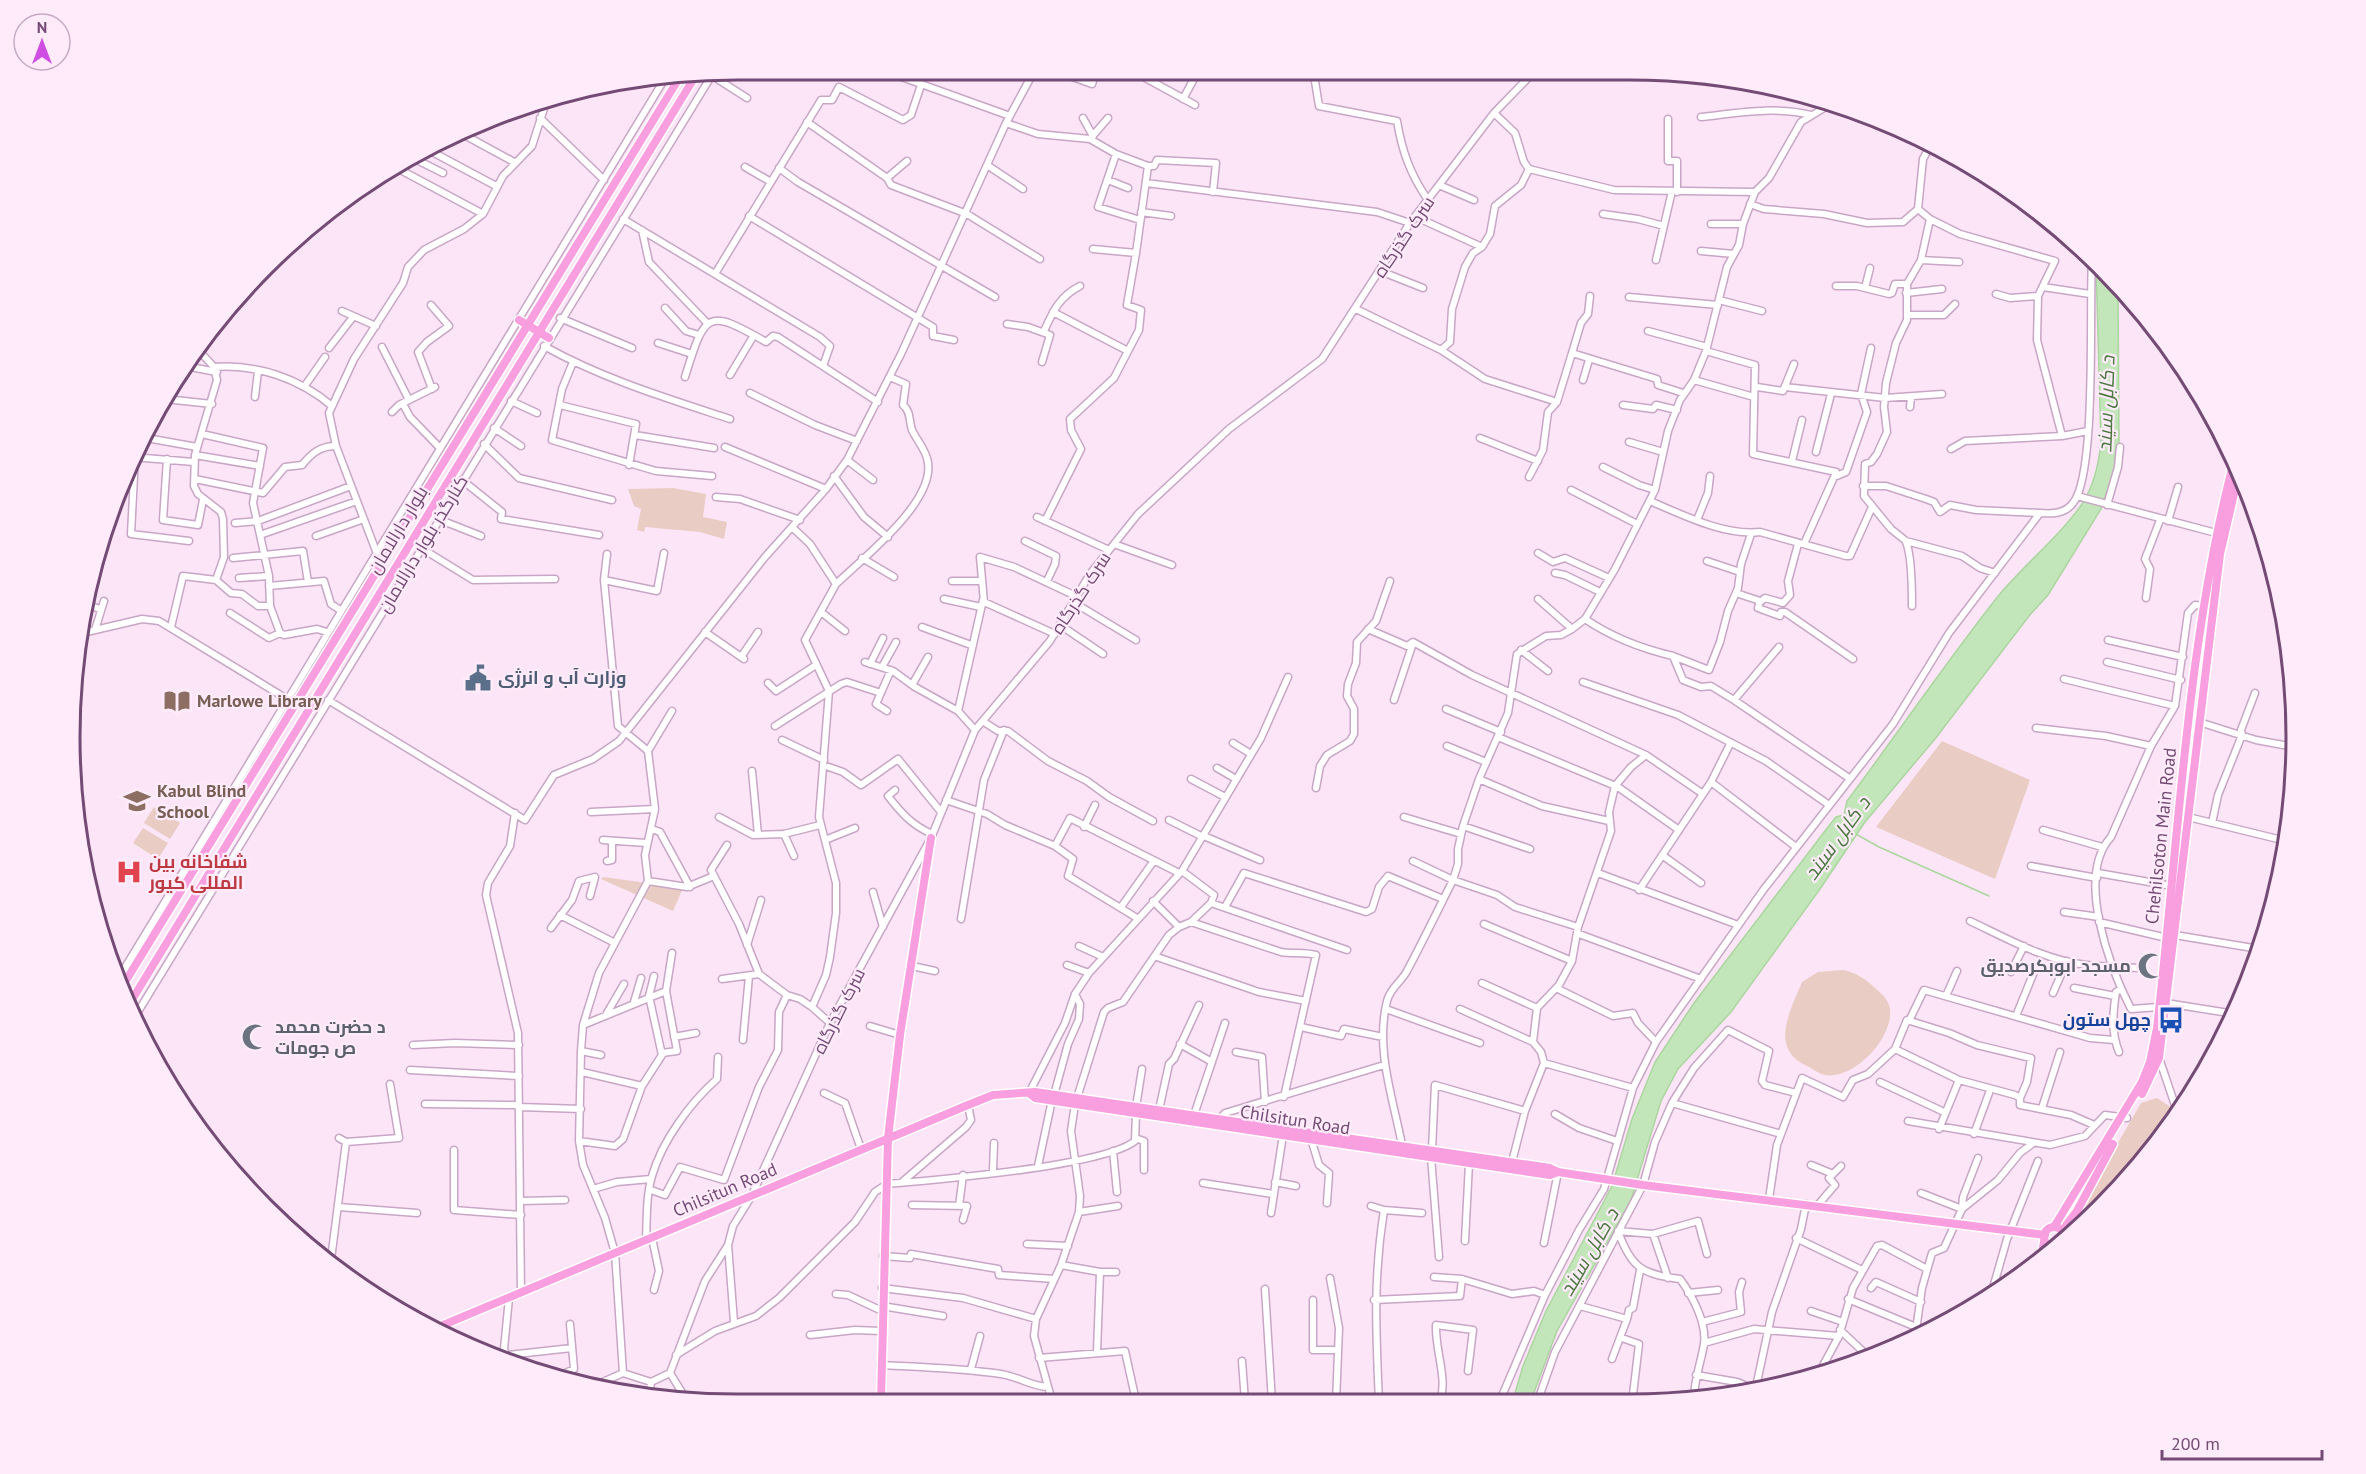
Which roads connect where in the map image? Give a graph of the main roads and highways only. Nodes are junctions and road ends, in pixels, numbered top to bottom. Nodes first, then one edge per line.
1 (692, 81) edge
2 (676, 83) edge
3 (523, 323) junction
4 (539, 332) junction
5 (546, 342) road end
6 (2234, 481) edge
7 (2234, 481) edge
8 (932, 836) road end
9 (2171, 936) junction
10 (126, 980) edge
11 (134, 997) edge
12 (2163, 1005) junction
13 (1136, 1110) junction
14 (2125, 1117) junction
15 (888, 1138) junction
16 (1432, 1153) junction
17 (1558, 1172) junction
18 (2058, 1229) junction
19 (2060, 1233) edge
20 (2044, 1238) junction
21 (2049, 1242) edge
22 (2043, 1248) edge
23 (443, 1325) edge
24 (881, 1394) edge

1 - 4 main road, بلوار دارالامان
2 - 3 main road, بلوار دارالامان
3 - 4 main road
3 - 10 main road, بلوار دارالامان
4 - 5 main road
4 - 11 main road, بلوار دارالامان
6 - 9 main road, Chehilsoton Main Road
7 - 9 main road, Chehilsoton Main Road
8 - 15 main road
9 - 12 main road, Chehilsoton Main Road
12 - 14 main road, Chehilsoton Main Road
12 - 14 main road, Chehilsoton Main Road
13 - 15 main road, Chilsitun Road
13 - 16 main road, Chilsitun Road
13 - 16 main road, Chilsitun Road
14 - 18 main road, Chehilsoton Main Road
15 - 23 main road, Chilsitun Road
15 - 24 main road
16 - 17 main road, Chilsitun Road
16 - 17 main road, Chilsitun Road
17 - 20 main road, Chilsitun Road
18 - 19 main road
18 - 20 main road
20 - 21 main road, Chilsitun Road
20 - 22 main road

